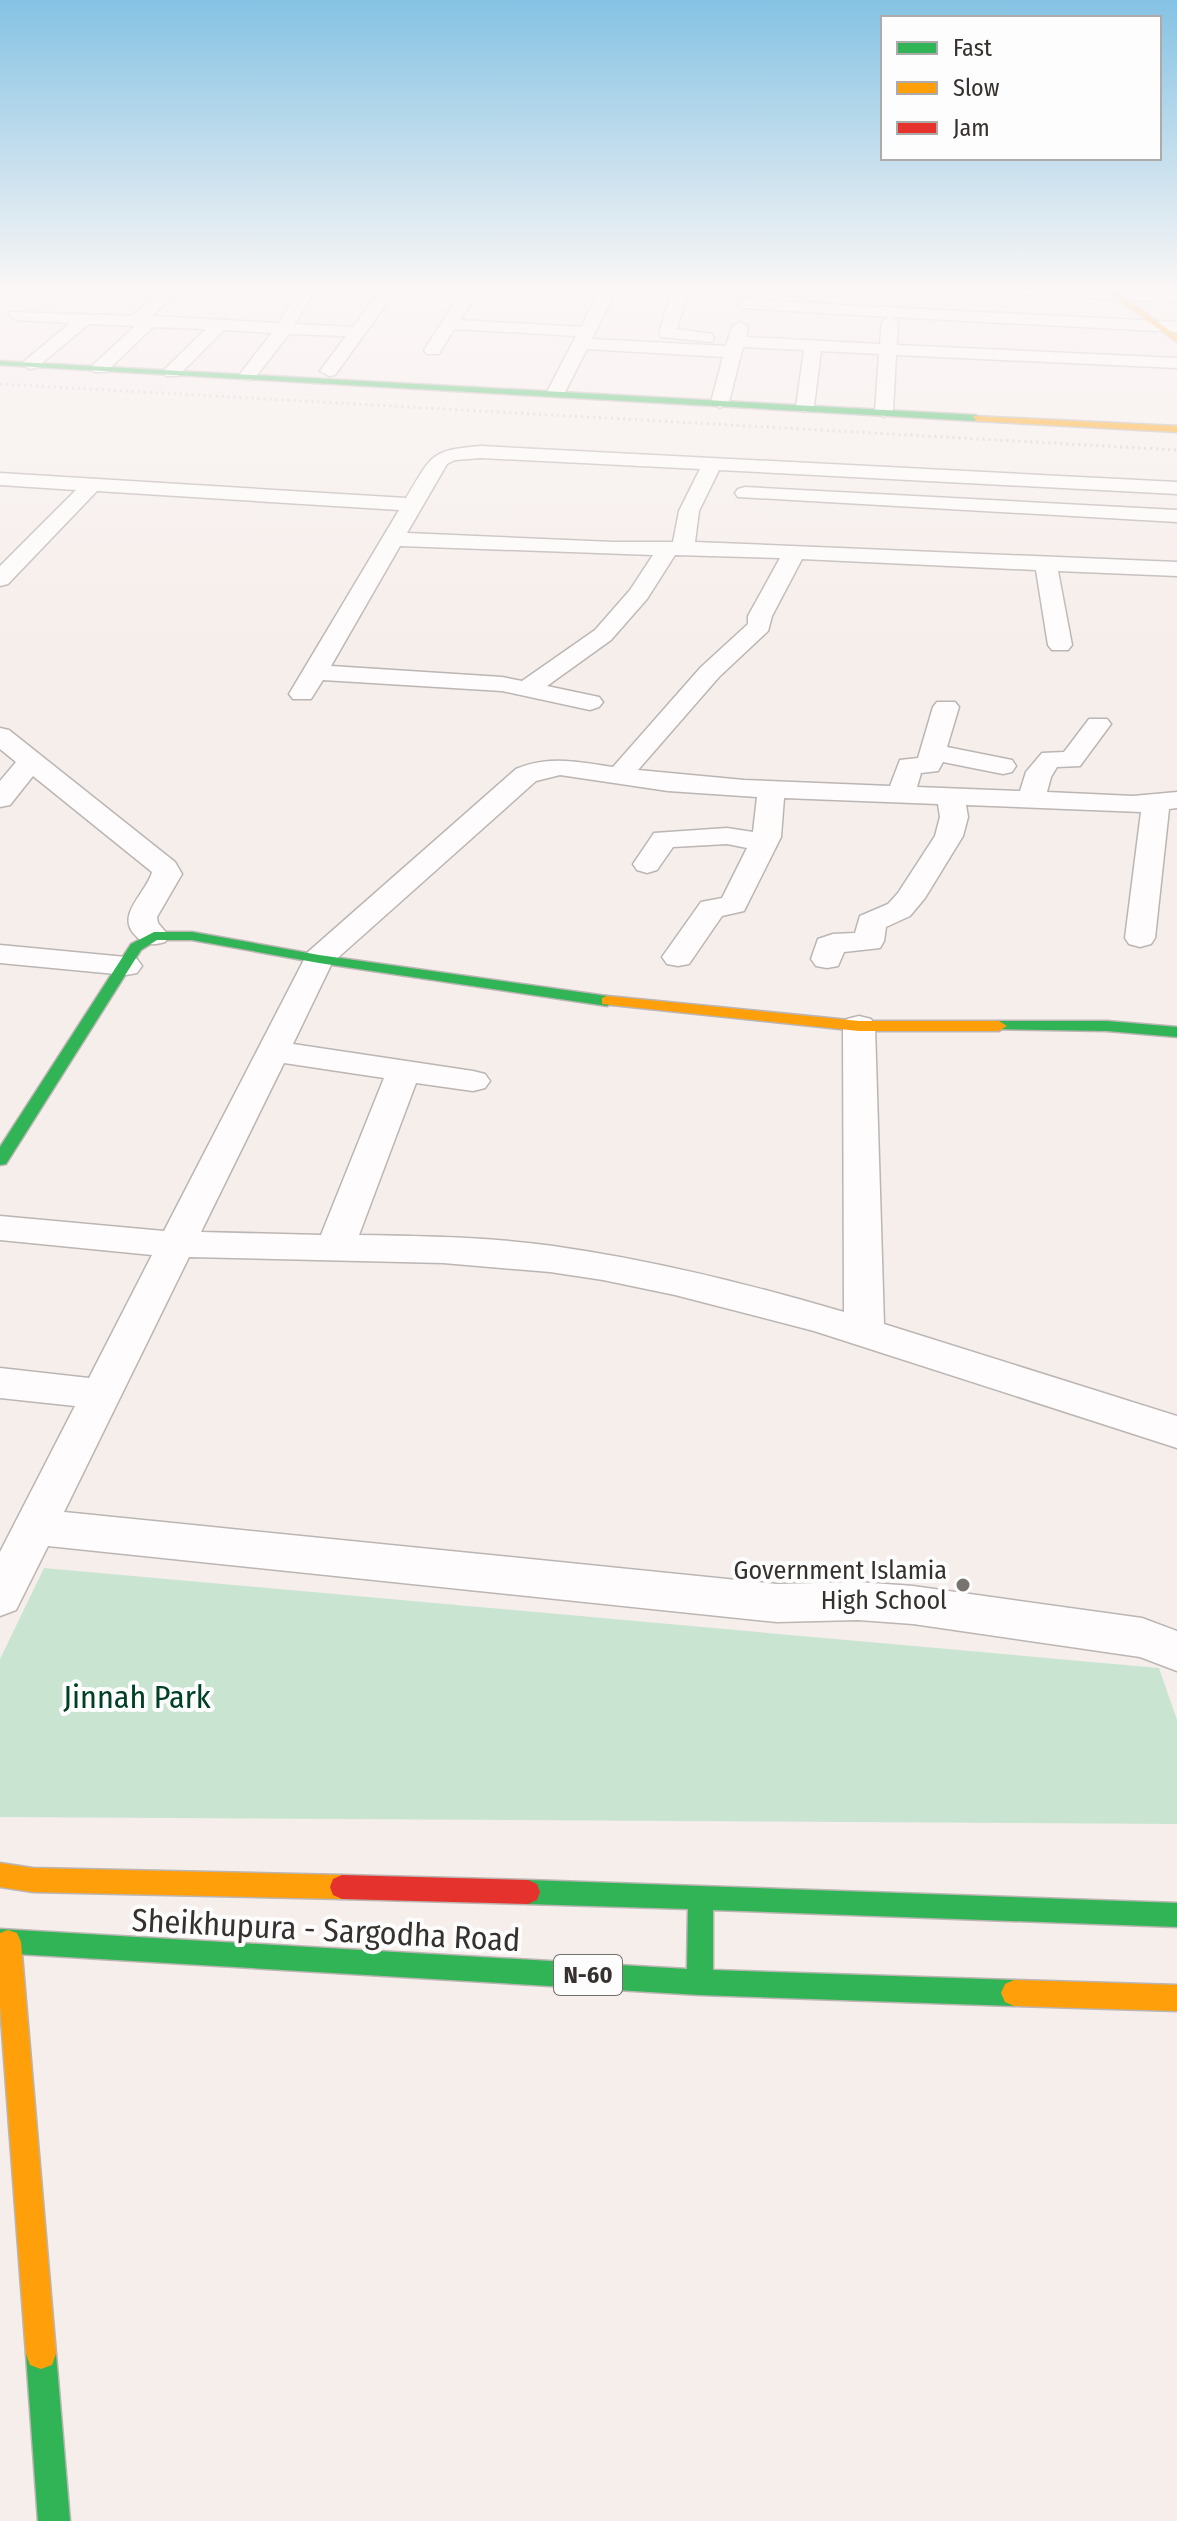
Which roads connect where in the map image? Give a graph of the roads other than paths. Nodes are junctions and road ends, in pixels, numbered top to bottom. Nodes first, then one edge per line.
1 (831, 408) edge
2 (884, 408) edge
3 (884, 411) junction
4 (1177, 429) edge
5 (712, 465) junction
6 (0, 479) edge
7 (92, 485) junction
8 (1174, 488) edge
9 (698, 490) junction
10 (413, 505) junction
11 (1177, 516) edge
12 (392, 539) junction
13 (676, 548) junction
14 (794, 553) junction
15 (1046, 564) junction
16 (1177, 569) edge
17 (0, 579) edge
18 (1060, 645) dead end
19 (528, 688) junction
20 (590, 702) dead end
21 (946, 707) dead end
22 (1098, 724) dead end
23 (0, 736) edge
24 (933, 752) junction
25 (31, 761) junction
26 (618, 777) junction
27 (771, 789) junction
28 (902, 793) junction
29 (956, 796) junction
30 (0, 799) edge
31 (1033, 799) junction
32 (1166, 801) edge
33 (765, 842) junction
34 (647, 864) dead end
35 (154, 936) junction
36 (1140, 938) dead end
37 (0, 954) edge
38 (678, 957) dead end
39 (319, 959) junction
40 (827, 959) dead end
41 (126, 966) junction
42 (859, 1026) junction
43 (1177, 1032) edge
44 (272, 1051) junction
45 (404, 1070) junction
46 (473, 1081) dead end
47 (0, 1160) edge
48 (0, 1228) edge
49 (175, 1244) junction
50 (336, 1245) junction
51 (864, 1334) junction
52 (0, 1383) edge
53 (101, 1394) junction
54 (1177, 1432) edge
55 (35, 1527) junction
56 (0, 1597) edge
57 (1177, 1651) edge
58 (0, 1875) edge
59 (701, 1896) junction
60 (1177, 1915) edge
61 (4, 1941) edge
62 (700, 1982) junction
63 (1177, 1998) edge
64 (54, 2521) edge

1 - 3 main road
2 - 3 street
3 - 4 main road
5 - 8 street
5 - 9 street
5 - 10 street
6 - 7 street
7 - 10 street
7 - 17 street
9 - 11 street
9 - 13 street
10 - 12 street
12 - 13 street
12 - 19 street
13 - 14 street
13 - 19 street
14 - 15 street
14 - 26 street
15 - 16 street
15 - 18 street
19 - 20 street
21 - 24 street
22 - 31 street
23 - 25 street
24 - 28 street
24 - 29 street
25 - 30 street
25 - 35 street
26 - 27 street
26 - 39 street
27 - 28 street
27 - 33 street
28 - 29 street
29 - 31 street
29 - 40 street
31 - 32 street
32 - 36 street
33 - 34 street
33 - 38 street
35 - 39 main road
35 - 41 main road
37 - 41 street
39 - 42 main road
39 - 44 street
41 - 47 main road
42 - 43 main road
42 - 51 street
44 - 45 street
44 - 49 street
45 - 46 street
45 - 50 street
48 - 49 street
49 - 50 street
49 - 53 street
50 - 51 street
51 - 54 street
52 - 53 street
53 - 55 street
55 - 56 street
55 - 57 street
58 - 59 main road, Sheikhupura - Sargodha Road
59 - 60 main road, Sheikhupura - Sargodha Road
59 - 62 main road
61 - 62 main road, Sheikhupura - Sargodha Road / N-60
61 - 64 main road
62 - 63 main road, Sheikhupura - Sargodha Road / N-60

